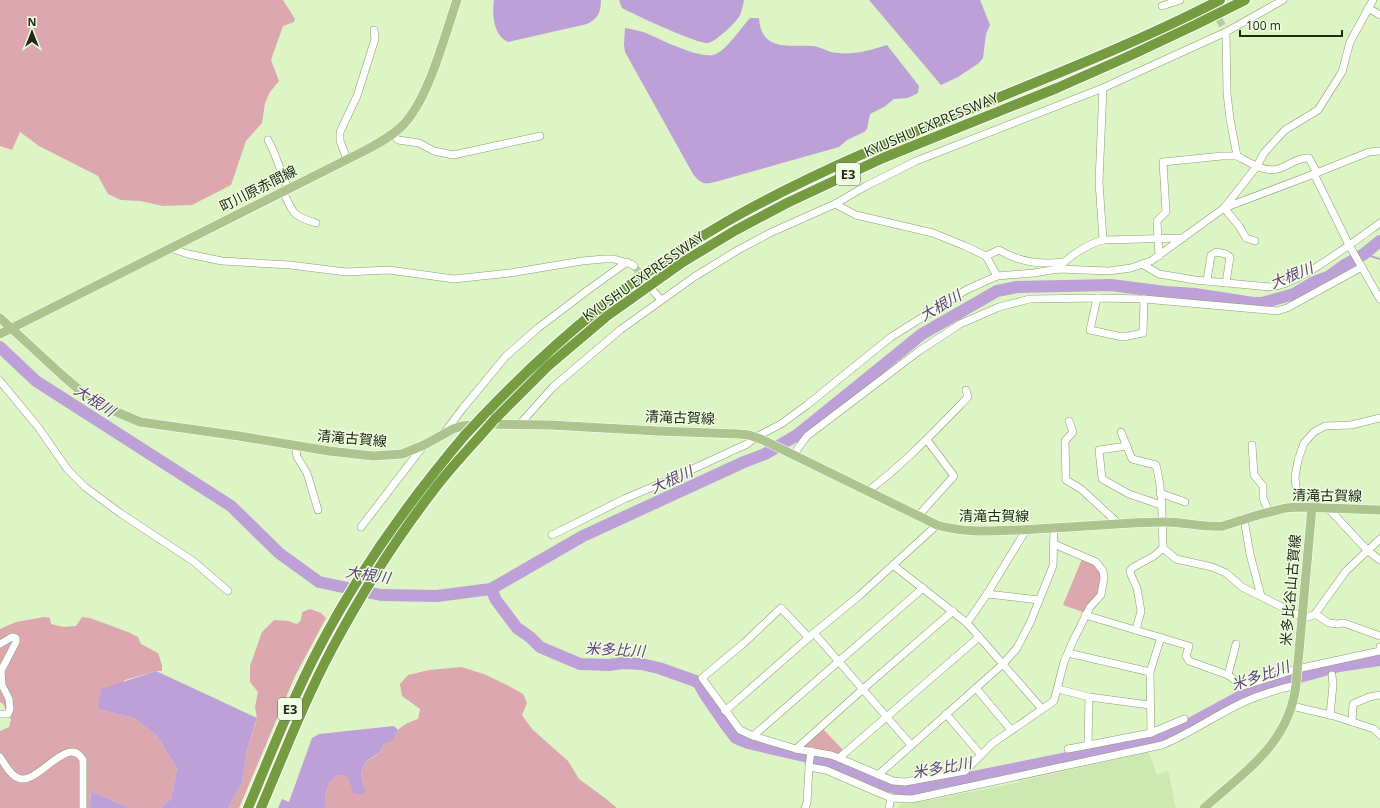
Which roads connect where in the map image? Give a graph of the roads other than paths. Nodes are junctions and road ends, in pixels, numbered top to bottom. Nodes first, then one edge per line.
1 (457, 0) edge
2 (1180, 0) edge
3 (1214, 0) edge
4 (1220, 0) edge
5 (1245, 0) edge
6 (1283, 0) edge
7 (1373, 0) edge
8 (1162, 6) dead end
9 (1368, 8) junction
10 (1192, 14) junction
11 (1380, 15) edge
12 (374, 30) dead end
13 (1226, 32) junction
14 (1103, 88) junction
15 (392, 134) junction
16 (540, 136) dead end
17 (268, 140) dead end
18 (1380, 151) edge
19 (1237, 156) junction
20 (347, 159) junction
21 (1257, 166) junction
22 (1316, 174) junction
23 (286, 190) junction
24 (835, 204) junction
25 (1224, 208) junction
26 (316, 223) dead end
27 (1380, 223) edge
28 (1183, 238) junction
29 (1158, 239) junction
30 (1103, 240) junction
31 (1255, 241) dead end
32 (1349, 245) junction
33 (170, 248) junction
34 (986, 256) junction
35 (1159, 256) junction
36 (627, 262) junction
37 (1064, 262) junction
38 (1142, 264) junction
39 (634, 266) tunnel mouth
40 (1362, 267) junction
41 (1058, 269) junction
42 (997, 276) junction
43 (1207, 281) junction
44 (1226, 283) junction
45 (654, 292) tunnel mouth
46 (1097, 298) junction
47 (1144, 299) junction
48 (1380, 299) edge
49 (661, 300) junction
50 (0, 318) edge
51 (5, 332) edge
52 (0, 381) edge
53 (966, 390) dead end
54 (1380, 418) edge
55 (1069, 421) dead end
56 (519, 425) junction
57 (1121, 432) dead end
58 (444, 434) junction
59 (759, 438) junction
60 (927, 440) junction
61 (295, 445) junction
62 (424, 445) junction
63 (1252, 445) dead end
64 (1127, 446) junction
65 (793, 455) junction
66 (868, 491) junction
67 (1160, 492) junction
68 (1185, 502) dead end
69 (1161, 505) junction
70 (1298, 507) junction
71 (1312, 507) junction
72 (1328, 508) junction
73 (318, 510) dead end
74 (1380, 510) edge
75 (1270, 512) junction
76 (918, 516) junction
77 (1244, 519) junction
78 (1164, 522) junction
79 (1119, 524) junction
80 (937, 525) junction
81 (361, 527) dead end
82 (1054, 528) junction
83 (1026, 530) junction
84 (552, 535) dead end
85 (1380, 539) edge
86 (1054, 544) junction
87 (1163, 548) junction
88 (1368, 551) junction
89 (1380, 560) edge
90 (893, 565) junction
91 (923, 588) junction
92 (228, 591) dead end
93 (987, 594) junction
94 (1261, 596) junction
95 (1039, 600) junction
96 (953, 611) junction
97 (1315, 614) junction
98 (1085, 615) junction
99 (1302, 617) junction
100 (967, 623) junction
101 (1136, 630) junction
102 (812, 636) junction
103 (1380, 636) edge
104 (979, 637) junction
105 (1161, 637) junction
106 (0, 644) edge
107 (1236, 644) dead end
108 (1380, 647) edge
109 (1068, 653) junction
110 (839, 661) junction
111 (1003, 664) junction
112 (1297, 670) junction
113 (1150, 672) junction
114 (1228, 675) junction
115 (1332, 675) dead end
116 (1296, 685) junction
117 (976, 688) junction
118 (863, 689) junction
119 (1058, 689) junction
120 (1380, 695) edge
121 (1089, 697) junction
122 (1150, 706) junction
123 (1292, 706) junction
124 (1042, 709) junction
125 (725, 711) junction
126 (0, 714) edge
127 (946, 714) junction
128 (1330, 715) junction
129 (887, 717) junction
130 (1184, 719) dead end
131 (1352, 722) junction
132 (1011, 730) junction
133 (1151, 733) junction
134 (1380, 734) edge
135 (753, 736) junction
136 (1088, 744) junction
137 (911, 745) junction
138 (796, 749) junction
139 (1068, 749) dead end
140 (811, 751) junction
141 (981, 755) junction
142 (0, 757) edge
143 (839, 758) junction
144 (809, 767) junction
145 (878, 775) junction
146 (891, 798) junction
147 (83, 808) edge
148 (248, 808) edge
149 (261, 808) edge
150 (805, 808) edge
151 (889, 808) edge
152 (1204, 808) edge

1 - 15 main road, 町川原赤間線
2 - 8 street
3 - 10 highway
4 - 10 highway, KYUSHU EXPRESSWAY / E3
5 - 149 highway, KYUSHU EXPRESSWAY / E3, bridge
6 - 13 street
7 - 9 street
9 - 11 street
9 - 21 street
10 - 148 highway, KYUSHU EXPRESSWAY / E3, bridge
12 - 20 street
13 - 14 street
13 - 19 street
14 - 24 street
14 - 30 street
15 - 16 street
15 - 20 main road, 町川原赤間線
17 - 23 street
18 - 22 street
19 - 21 street
19 - 29 street
20 - 23 main road, 町川原赤間線
21 - 22 street
21 - 25 street
22 - 25 street
22 - 32 street
23 - 26 street
23 - 33 main road, 町川原赤間線
24 - 34 street
24 - 49 street
25 - 28 street
25 - 31 street
27 - 32 street
28 - 29 street
28 - 35 street
29 - 30 street
29 - 35 street
30 - 37 street
32 - 40 street
32 - 44 street
33 - 36 street
33 - 51 main road, 町川原赤間線
34 - 37 street
34 - 42 street
35 - 38 street
36 - 39 street
36 - 58 street
37 - 41 street
38 - 41 street
38 - 43 street
40 - 47 street
40 - 48 street
41 - 42 street
42 - 59 street
43 - 44 street
43 - 44 street
45 - 49 street
46 - 47 street
46 - 47 street
46 - 65 street
49 - 56 street
50 - 51 main road, 清滝古賀線
51 - 61 main road, 清滝古賀線
52 - 92 street
53 - 60 street
54 - 70 street
55 - 79 street
56 - 58 main road, 清滝古賀線
56 - 59 main road, 清滝古賀線
57 - 64 street
58 - 62 main road, 清滝古賀線
59 - 65 main road, 清滝古賀線
59 - 84 street
60 - 66 street
60 - 76 street
61 - 62 main road, 清滝古賀線
61 - 73 street
62 - 81 street
63 - 75 street
64 - 67 street
64 - 69 street
65 - 66 main road, 清滝古賀線
66 - 76 main road, 清滝古賀線
67 - 68 street
67 - 69 street
69 - 78 street
70 - 71 main road, 清滝古賀線
70 - 75 main road, 清滝古賀線
71 - 72 main road, 清滝古賀線
71 - 99 main road, 米多比谷山古賀線
72 - 74 main road, 清滝古賀線
72 - 88 street
75 - 77 main road, 清滝古賀線
76 - 80 main road, 清滝古賀線
77 - 78 main road, 清滝古賀線
77 - 94 street
78 - 79 main road, 清滝古賀線
78 - 87 street
79 - 82 main road, 清滝古賀線
80 - 83 main road, 清滝古賀線
80 - 90 street
82 - 83 main road, 清滝古賀線
82 - 86 street
83 - 93 street
85 - 88 street
86 - 95 street
86 - 98 street
87 - 94 street
87 - 101 street
88 - 89 street
88 - 97 street
90 - 91 street
90 - 102 street
91 - 96 street
91 - 110 street
93 - 95 street
93 - 100 street
94 - 99 street
95 - 111 street
96 - 100 street
96 - 118 street
97 - 99 street
97 - 103 street
98 - 101 street
98 - 109 street
99 - 112 main road, 米多比谷山古賀線
100 - 104 street
101 - 105 street
102 - 110 street
102 - 125 street
102 - 125 street
104 - 111 street
104 - 129 street
105 - 113 street
105 - 114 street
106 - 126 street
107 - 114 street
108 - 112 street
109 - 113 street
109 - 119 street
110 - 118 street
110 - 135 street
111 - 117 street
111 - 124 street
112 - 114 street
112 - 116 main road, 米多比谷山古賀線
113 - 122 street
115 - 128 street
116 - 123 main road, 米多比谷山古賀線
116 - 146 street
117 - 127 street
117 - 132 street
118 - 129 street
118 - 138 street
119 - 121 street
119 - 124 street
120 - 131 street
121 - 122 street
121 - 136 street
122 - 133 street
123 - 128 street
123 - 152 main road, 米多比谷山古賀線
124 - 132 street
125 - 135 street
127 - 137 street
127 - 141 street
128 - 131 street
129 - 137 street
129 - 143 street
130 - 133 street
131 - 134 street
132 - 141 street
133 - 136 street
135 - 138 street
136 - 139 street
137 - 145 street
138 - 140 street
140 - 143 street
140 - 144 street
141 - 145 street
142 - 147 street
143 - 145 street
144 - 146 street
144 - 150 street
146 - 151 street

